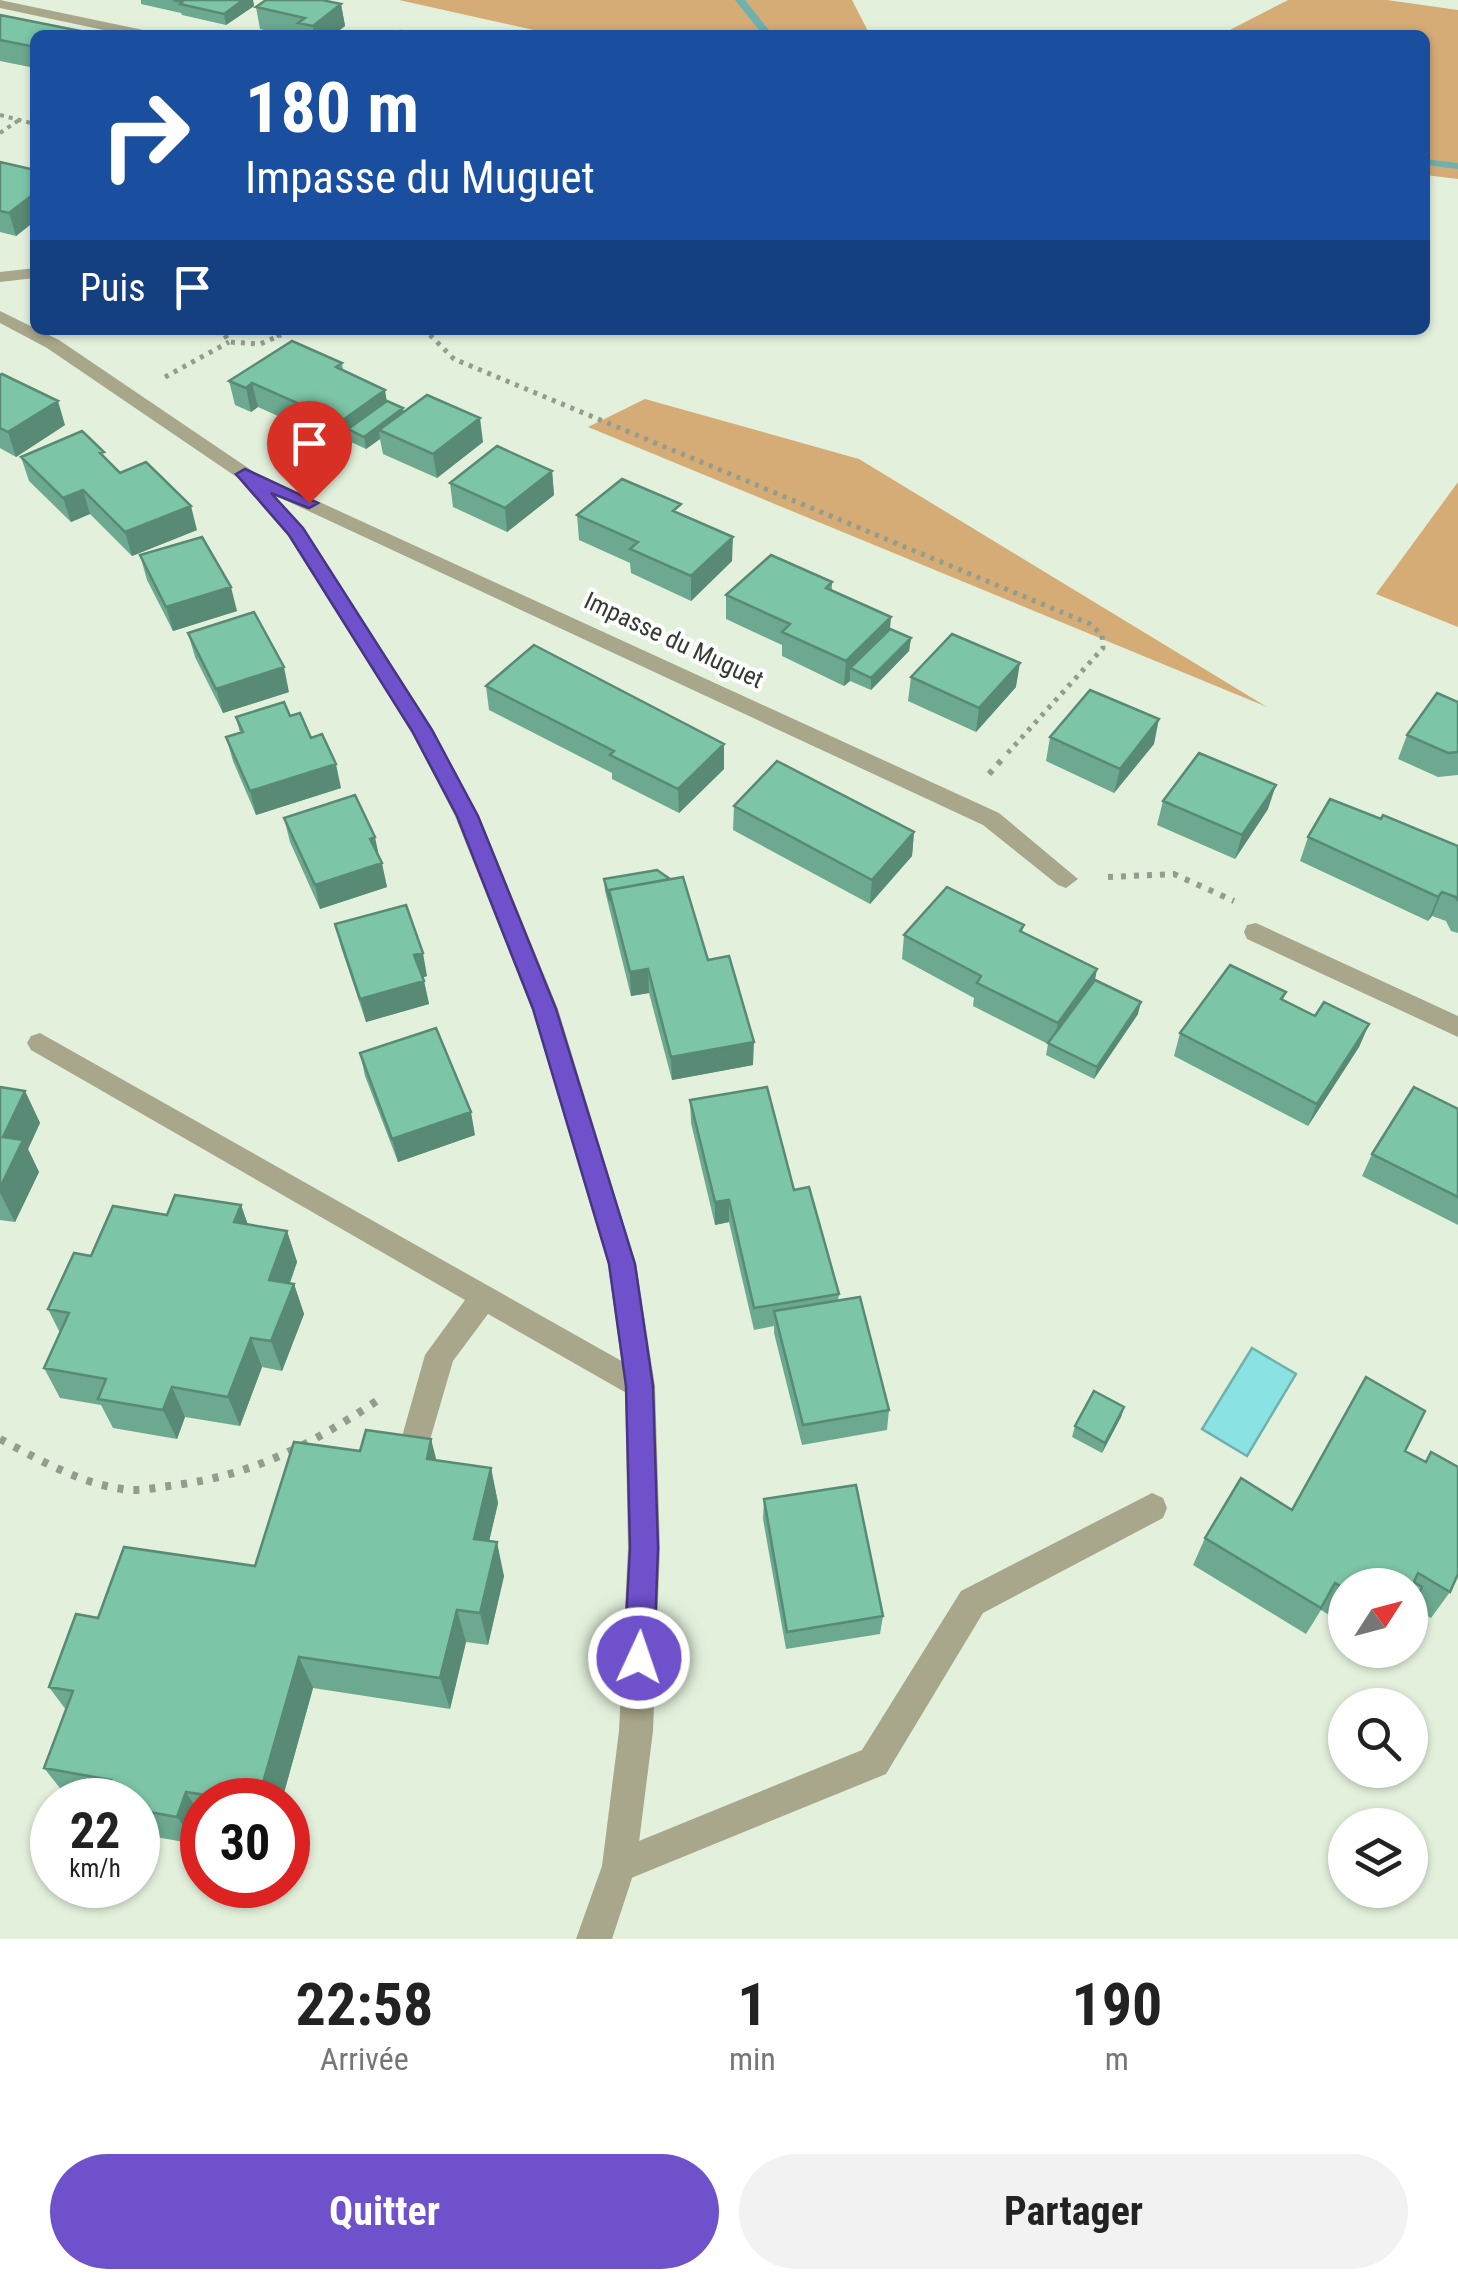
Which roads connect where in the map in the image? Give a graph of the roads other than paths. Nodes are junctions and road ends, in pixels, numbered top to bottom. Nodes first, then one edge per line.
1 (0, 4) edge
2 (124, 30) edge
3 (30, 274) edge
4 (0, 277) edge
5 (0, 316) edge
6 (30, 332) edge
7 (36, 335) edge
8 (245, 474) junction
9 (1066, 878) road end
10 (1256, 932) road end
11 (1458, 1027) edge
12 (40, 1044) dead end
13 (484, 1297) junction
14 (640, 1386) junction
15 (414, 1446) edge
16 (1152, 1508) dead end
17 (619, 1866) junction
18 (594, 1939) edge

1 - 2 street
3 - 4 street
5 - 6 street
7 - 8 street
8 - 9 street, Impasse du Muguet
8 - 14 street
10 - 11 street
12 - 13 street
13 - 14 street
13 - 15 street
14 - 17 street
16 - 17 street
17 - 18 street

